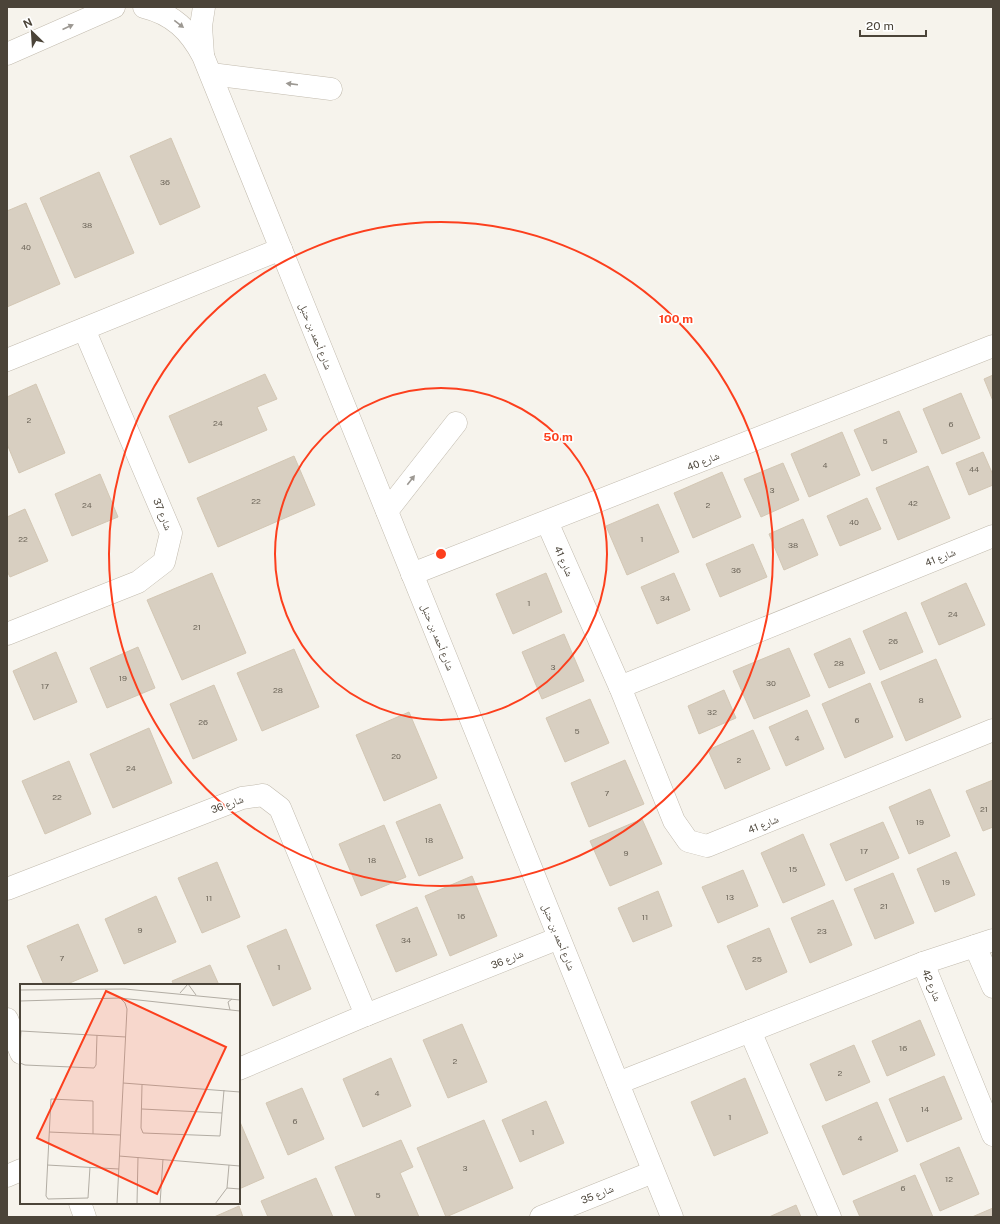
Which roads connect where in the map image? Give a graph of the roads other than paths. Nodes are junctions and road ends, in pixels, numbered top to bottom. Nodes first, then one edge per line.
1 (114, 7) edge
2 (144, 7) edge
3 (204, 7) edge
4 (7, 54) edge
5 (207, 65) junction
6 (330, 89) dead end
7 (281, 249) junction
8 (84, 329) junction
9 (993, 346) edge
10 (7, 360) edge
11 (456, 423) dead end
12 (387, 511) junction
13 (547, 522) junction
14 (993, 536) edge
15 (412, 574) junction
16 (7, 634) edge
17 (620, 687) junction
18 (993, 730) edge
19 (7, 889) edge
20 (559, 938) junction
21 (984, 943) edge
22 (924, 963) junction
23 (993, 987) edge
24 (366, 1015) junction
25 (7, 1019) edge
26 (750, 1031) junction
27 (20, 1051) edge
28 (240, 1069) edge
29 (618, 1083) junction
30 (993, 1135) edge
31 (20, 1170) edge
32 (653, 1172) junction
33 (7, 1176) edge
34 (80, 1204) edge
35 (86, 1217) edge
36 (541, 1217) edge
37 (672, 1217) edge
38 (830, 1217) edge

4 -> 1 street
2 -> 5 street, شارع أحمد بن حنبل
3 - 5 street, شارع أحمد بن حنبل
6 -> 5 street
5 - 7 street, شارع أحمد بن حنبل
7 - 8 street
7 - 12 street, شارع أحمد بن حنبل
8 - 10 street
8 - 16 street, شارع 37
9 - 13 street, شارع 40
12 -> 11 street
12 - 15 street, شارع أحمد بن حنبل
13 - 15 street, شارع 40
13 - 17 street, شارع 41
14 - 17 street, شارع 41
15 - 20 street, شارع أحمد بن حنبل
17 - 18 street, شارع 41
19 - 24 street, شارع 36
20 - 24 street, شارع 36
20 - 29 street, شارع أحمد بن حنبل
21 - 22 street
21 - 23 street
22 - 26 street, شارع 42
22 - 30 street, شارع 42
24 - 28 street, شارع 36
25 - 27 street
26 - 29 street, شارع 42
26 - 38 street
29 - 32 street, شارع أحمد بن حنبل
31 - 33 street
32 - 36 street, شارع 35
32 - 37 street, شارع أحمد بن حنبل
34 - 35 street

